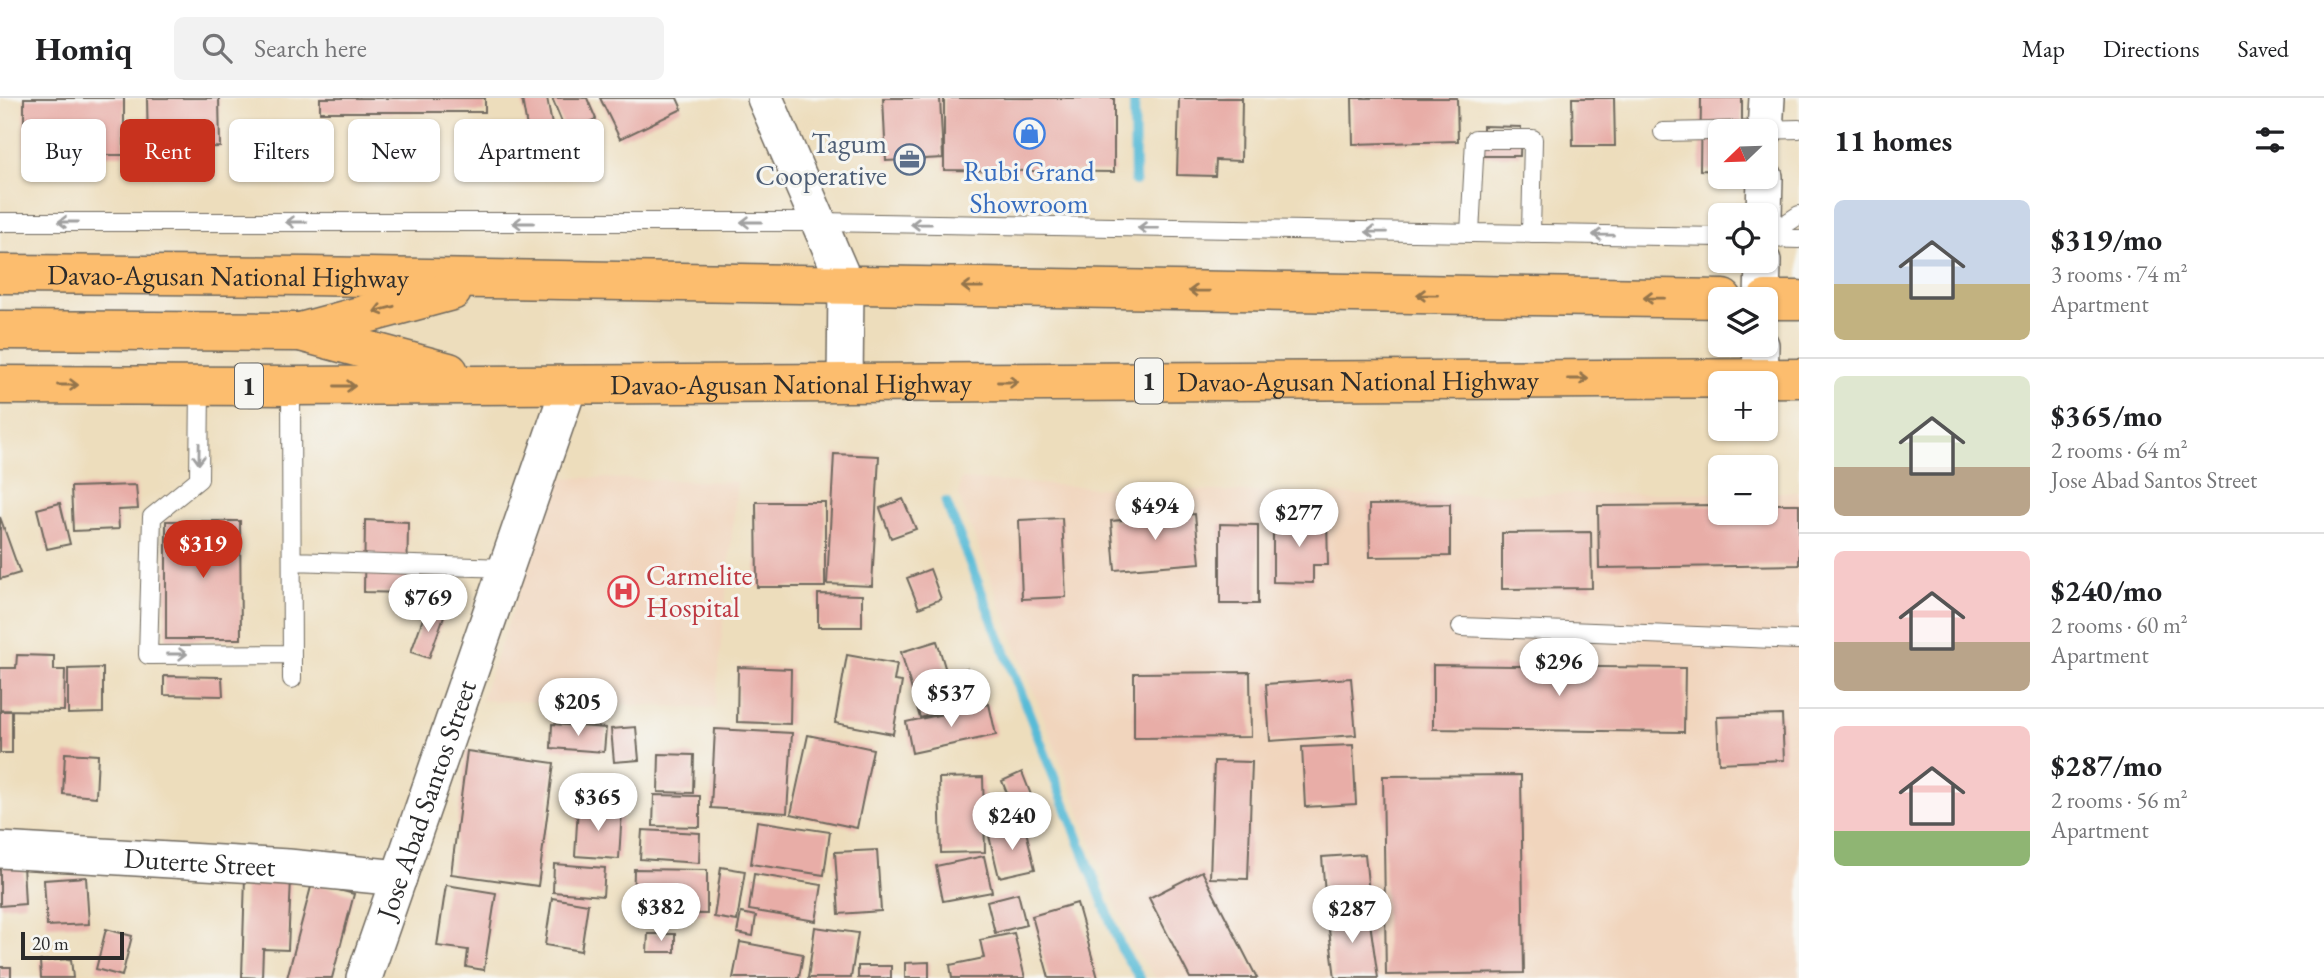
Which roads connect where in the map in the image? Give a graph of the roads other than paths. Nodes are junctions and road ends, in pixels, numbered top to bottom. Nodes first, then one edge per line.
1 (765, 98) edge
2 (1767, 98) edge
3 (1766, 119) edge
4 (1799, 129) edge
5 (1778, 130) edge
6 (1663, 132) dead end
7 (1708, 132) edge
8 (1799, 215) edge
9 (0, 222) edge
10 (819, 222) junction
11 (1778, 230) edge
12 (1470, 233) junction
13 (1531, 234) junction
14 (1708, 237) edge
15 (1778, 238) edge
16 (1799, 239) edge
17 (0, 274) edge
18 (498, 279) junction
19 (846, 285) junction
20 (1708, 299) edge
21 (1778, 300) edge
22 (1799, 300) edge
23 (0, 330) edge
24 (300, 332) junction
25 (1760, 361) edge
26 (1799, 377) edge
27 (845, 383) junction
28 (570, 384) junction
29 (0, 385) edge
30 (498, 385) junction
31 (200, 386) junction
32 (290, 386) junction
33 (292, 561) junction
34 (506, 568) junction
35 (1461, 628) dead end
36 (1799, 640) edge
37 (292, 654) junction
38 (292, 678) dead end
39 (0, 850) edge
40 (399, 878) junction
41 (364, 978) edge

1 - 10 street
2 - 3 street
4 - 5 lane
6 - 7 lane
8 - 11 lane
10 -> 9 lane
12 -> 10 lane
10 - 19 street
12 - 13 lane
12 - 13 lane
14 -> 13 lane
15 - 16 lane
17 - 18 highway, Davao-Agusan National Highway / 1
18 - 19 highway, Davao-Agusan National Highway / 1
18 -> 24 highway, Davao-Agusan National Highway / 1
20 -> 19 highway, Davao-Agusan National Highway / 1
19 - 27 street
21 - 22 highway
23 - 24 highway, Davao-Agusan National Highway / 1
24 - 30 highway, Davao-Agusan National Highway / 1
25 - 26 highway, Davao-Agusan National Highway / 1
27 -> 25 highway, Davao-Agusan National Highway / 1
27 - 28 highway, Davao-Agusan National Highway / 1
28 - 30 highway, Davao-Agusan National Highway / 1
28 - 34 street, Jose Abad Santos Street
29 -> 31 highway, Davao-Agusan National Highway / 1
32 -> 30 highway, Davao-Agusan National Highway / 1
31 - 32 highway, Davao-Agusan National Highway / 1
31 -> 37 lane
32 - 33 lane
33 - 34 lane
33 - 37 lane
34 - 40 street, Jose Abad Santos Street
35 - 36 lane
37 - 38 lane
39 - 40 street, Duterte Street
40 - 41 street, Jose Abad Santos Street

